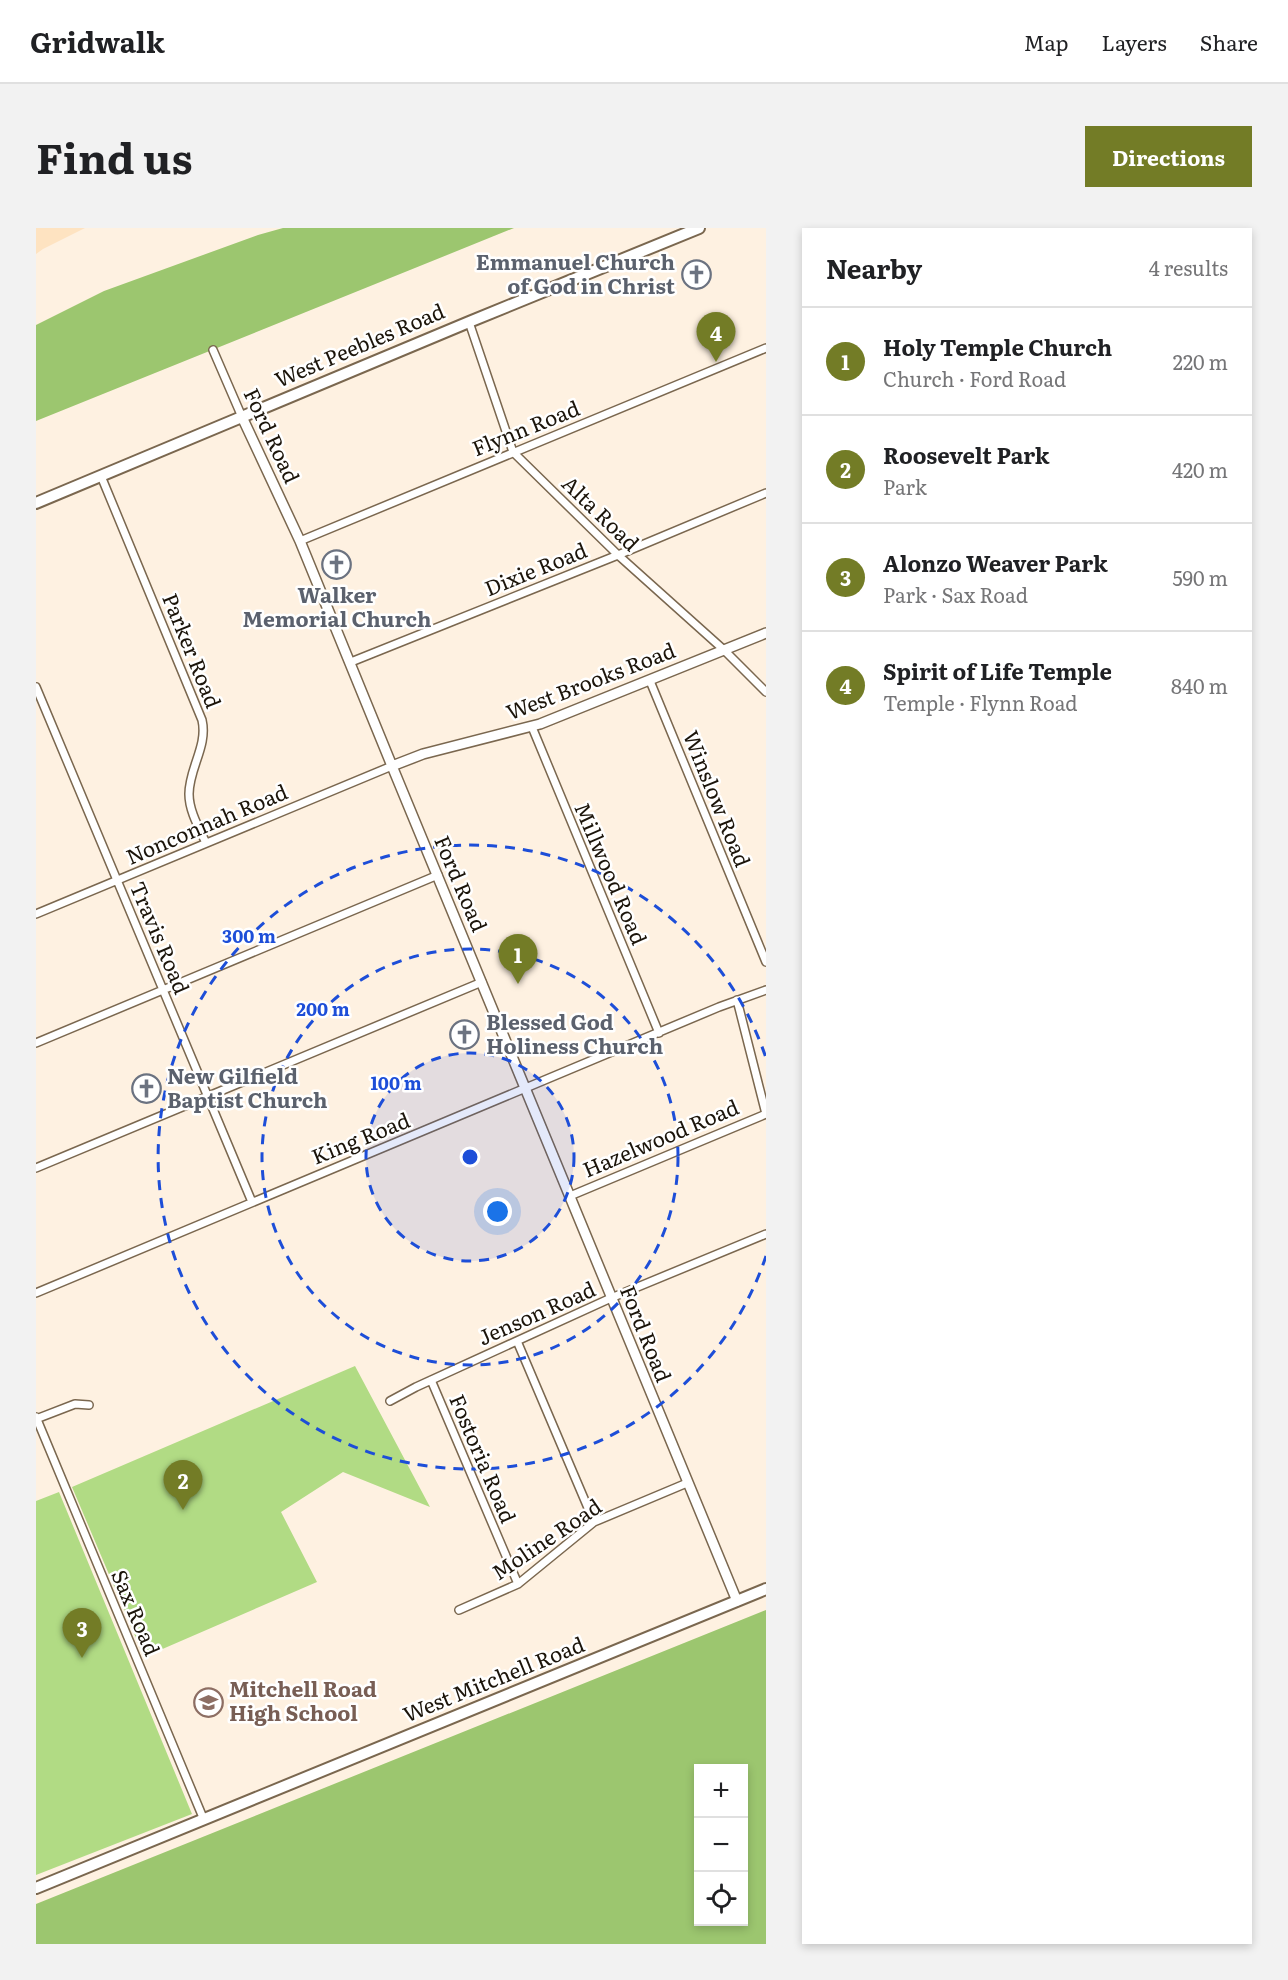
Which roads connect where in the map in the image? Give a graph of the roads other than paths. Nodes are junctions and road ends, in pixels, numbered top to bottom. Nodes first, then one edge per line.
1 (699, 228) edge
2 (469, 322) junction
3 (766, 348) edge
4 (213, 350) dead end
5 (242, 417) junction
6 (513, 452) junction
7 (101, 476) junction
8 (766, 493) edge
9 (36, 503) edge
10 (300, 541) junction
11 (618, 555) junction
12 (766, 633) edge
13 (724, 650) junction
14 (351, 662) junction
15 (650, 681) junction
16 (36, 687) edge
17 (766, 692) edge
18 (532, 727) junction
19 (392, 766) junction
20 (206, 843) junction
21 (438, 875) junction
22 (117, 880) junction
23 (36, 914) edge
24 (766, 962) edge
25 (482, 982) junction
26 (163, 990) junction
27 (766, 990) edge
28 (737, 1000) junction
29 (659, 1033) junction
30 (36, 1043) edge
31 (525, 1089) junction
32 (208, 1096) junction
33 (766, 1114) edge
34 (36, 1168) edge
35 (570, 1196) junction
36 (252, 1202) junction
37 (766, 1234) edge
38 (36, 1293) edge
39 (611, 1298) junction
40 (517, 1341) junction
41 (430, 1380) junction
42 (390, 1401) dead end
43 (89, 1405) dead end
44 (36, 1419) edge
45 (687, 1483) junction
46 (594, 1522) junction
47 (518, 1584) junction
48 (766, 1589) edge
49 (737, 1601) junction
50 (459, 1610) dead end
51 (204, 1820) junction
52 (36, 1888) edge

1 - 2 main road, West Peebles Road
2 - 5 main road, West Peebles Road
2 - 6 street, Alta Road
3 - 6 street, Flynn Road
4 - 5 street, Ford Road
5 - 7 main road, West Peebles Road
5 - 10 street, Ford Road
6 - 10 street, Flynn Road
6 - 11 street, Alta Road
7 - 9 main road, West Peebles Road
7 - 20 street, Parker Road
8 - 11 street, Dixie Road
10 - 14 street, Ford Road
11 - 13 street, Alta Road
11 - 14 street, Dixie Road
12 - 13 street, West Brooks Road
13 - 15 street, West Brooks Road
13 - 17 street, Alta Road
14 - 19 street, Ford Road
15 - 18 street, West Brooks Road
15 - 24 street, Winslow Road
16 - 22 street, Travis Road
18 - 19 street, West Brooks Road
18 - 29 street, Millwood Road
19 - 20 street, Nonconnah Road
19 - 21 street, Ford Road
20 - 22 street, Nonconnah Road
21 - 25 street, Ford Road
21 - 26 street
22 - 23 street, Nonconnah Road
22 - 26 street, Travis Road
25 - 31 street, Ford Road
25 - 32 street
26 - 30 street
26 - 32 street, Travis Road
27 - 28 street, King Road
28 - 29 street, King Road
28 - 33 street
29 - 31 street, King Road
31 - 35 street, Ford Road
31 - 36 street, King Road
32 - 34 street
32 - 36 street, Travis Road
33 - 35 street, Hazelwood Road
35 - 39 street, Ford Road
36 - 38 street, King Road
37 - 39 street, Jenson Road
39 - 40 street, Jenson Road
39 - 45 street, Ford Road
40 - 41 street, Jenson Road
40 - 46 street
41 - 42 street, Jenson Road
41 - 47 street, Fostoria Road
43 - 44 street
44 - 51 street, Sax Road
45 - 46 street, Moline Road
45 - 49 street, Ford Road
46 - 47 street, Moline Road
47 - 50 street, Moline Road
48 - 49 main road, West Mitchell Road
49 - 51 main road, West Mitchell Road
51 - 52 main road, West Mitchell Road

